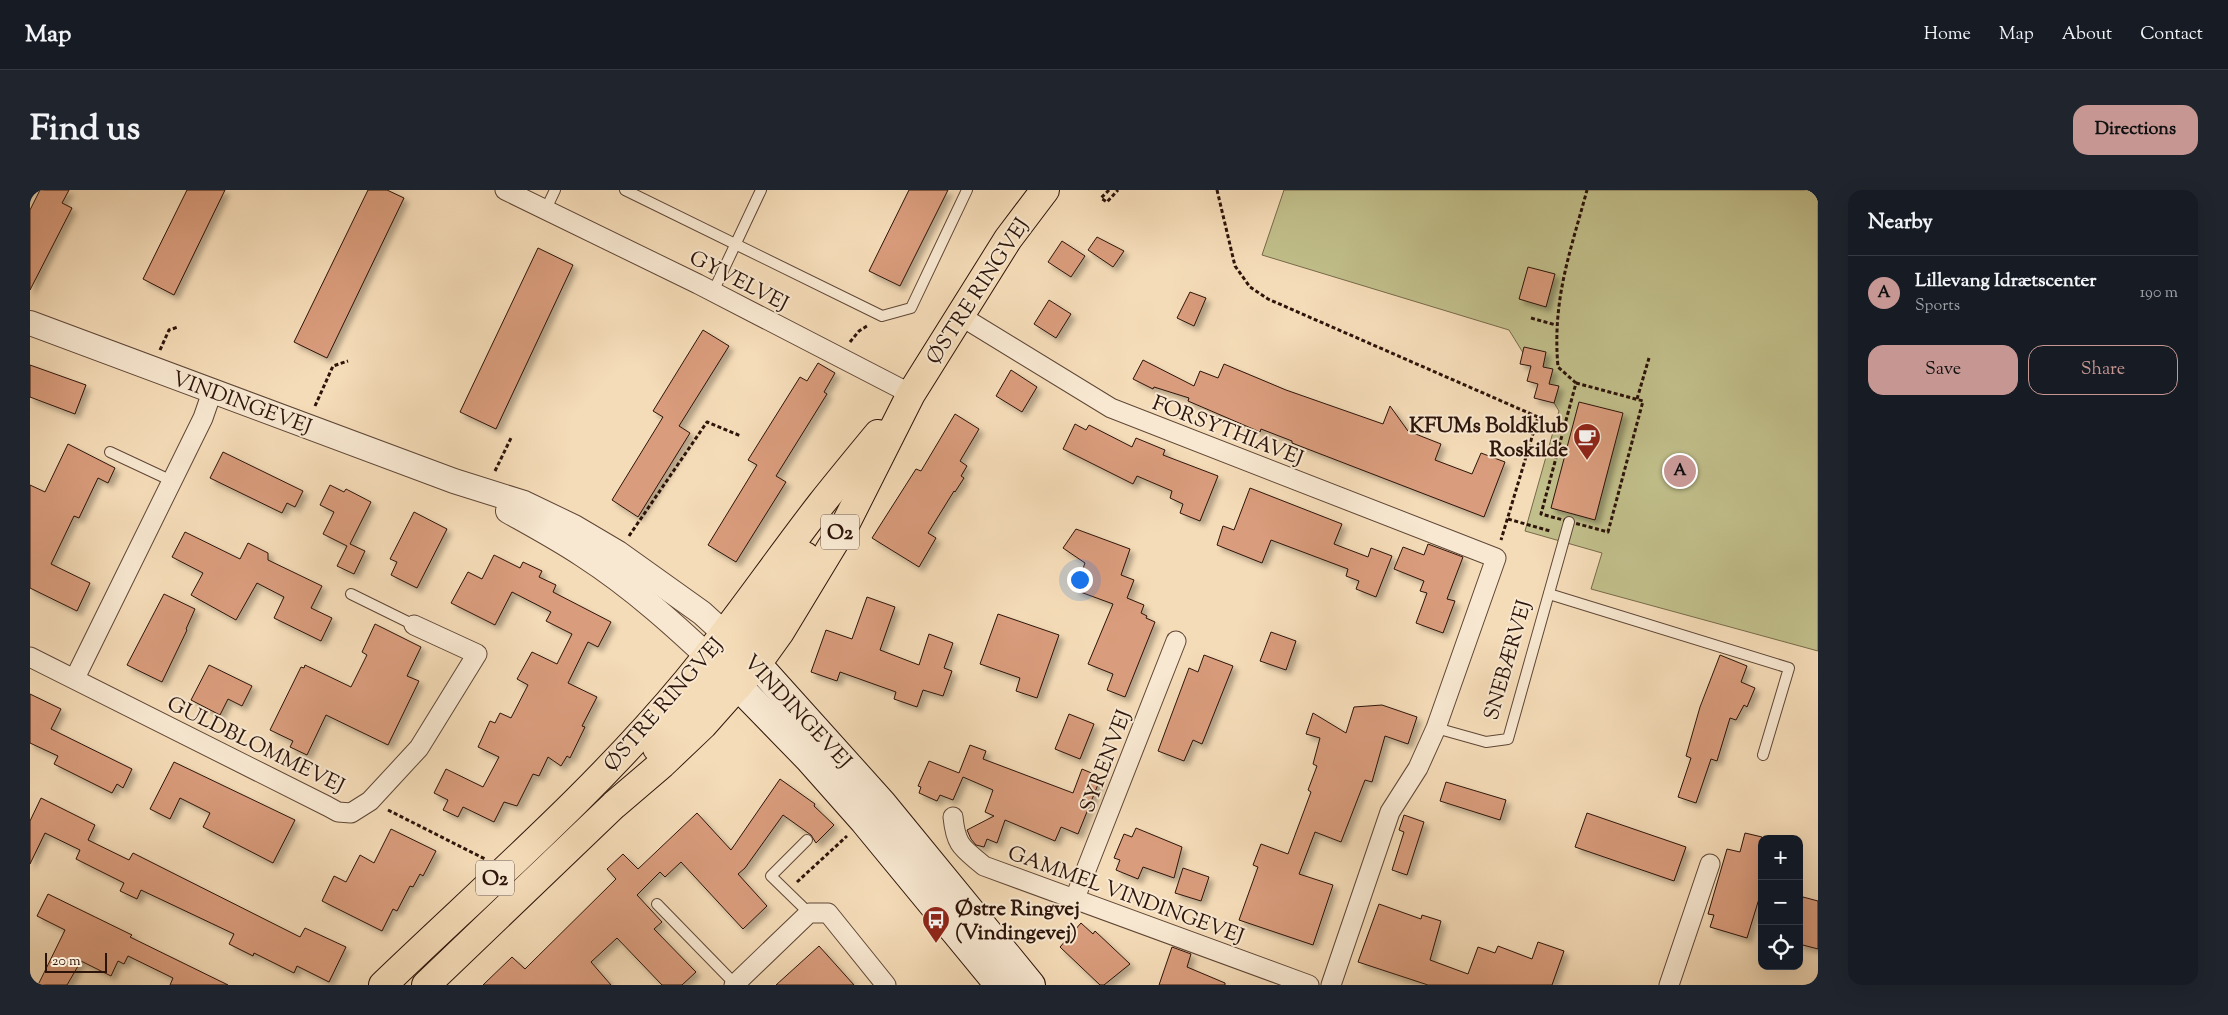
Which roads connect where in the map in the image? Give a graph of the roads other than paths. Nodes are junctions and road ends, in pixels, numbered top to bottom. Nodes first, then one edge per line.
1 (505, 190) edge
2 (555, 190) edge
3 (624, 190) edge
4 (761, 190) edge
5 (967, 190) edge
6 (1045, 190) edge
7 (546, 209) junction
8 (735, 245) junction
9 (713, 292) junction
10 (959, 315) junction
11 (30, 322) edge
12 (212, 392) junction
13 (911, 394) junction
14 (110, 452) dead end
15 (172, 481) junction
16 (454, 481) junction
17 (1569, 522) road end
18 (1496, 558) joint
19 (351, 594) dead end
20 (1549, 594) junction
21 (414, 625) joint
22 (1176, 641) dead end
23 (740, 648) junction
24 (30, 657) edge
25 (722, 671) junction
26 (75, 678) junction
27 (1436, 728) junction
28 (1763, 756) dead end
29 (953, 817) dead end
30 (807, 840) dead end
31 (1710, 864) dead end
32 (1075, 898) junction
33 (657, 904) dead end
34 (809, 913) junction
35 (383, 985) edge
36 (426, 985) edge
37 (735, 985) edge
38 (886, 985) edge
39 (999, 985) edge
40 (1031, 985) edge
41 (1309, 985) edge
42 (1331, 985) edge
43 (1669, 985) edge

1 - 7 street, GYVELVEJ
2 - 7 lane
3 - 8 lane
4 - 8 lane, GYVELVEJ
5 - 8 lane
6 - 10 main road, ØSTRE RINGVEJ / O2
7 - 9 street, GYVELVEJ
8 - 9 lane, GYVELVEJ
9 - 13 street, GYVELVEJ
10 - 13 main road, ØSTRE RINGVEJ / O2
10 - 18 street, FORSYTHIAVEJ
11 - 12 street, VINDINGEVEJ
12 - 15 street
12 - 16 street, VINDINGEVEJ
13 - 23 main road, ØSTRE RINGVEJ / O2
13 - 23 main road, ØSTRE RINGVEJ / O2
14 - 15 lane
15 - 26 street
16 - 23 street, VINDINGEVEJ
16 - 25 street, VINDINGEVEJ
17 - 20 lane, SNEBÆRVEJ
18 - 27 street, SNEBÆRVEJ
19 - 21 lane, GULDBLOMMEVEJ
20 - 27 lane, SNEBÆRVEJ
20 - 28 lane
21 - 26 street, GULDBLOMMEVEJ
22 - 32 street, SYRENVEJ
23 - 25 main road, ØSTRE RINGVEJ / O2
23 - 25 main road, ØSTRE RINGVEJ / O2
23 - 40 main road, VINDINGEVEJ
24 - 26 street, GULDBLOMMEVEJ
25 - 35 main road, ØSTRE RINGVEJ / O2
25 - 36 main road, ØSTRE RINGVEJ / O2
25 - 39 main road, VINDINGEVEJ
27 - 42 street, SNEBÆRVEJ
29 - 32 street, GAMMEL VINDINGEVEJ
30 - 34 lane
31 - 43 street
32 - 41 street, GAMMEL VINDINGEVEJ
33 - 37 lane
34 - 37 street
34 - 38 street

